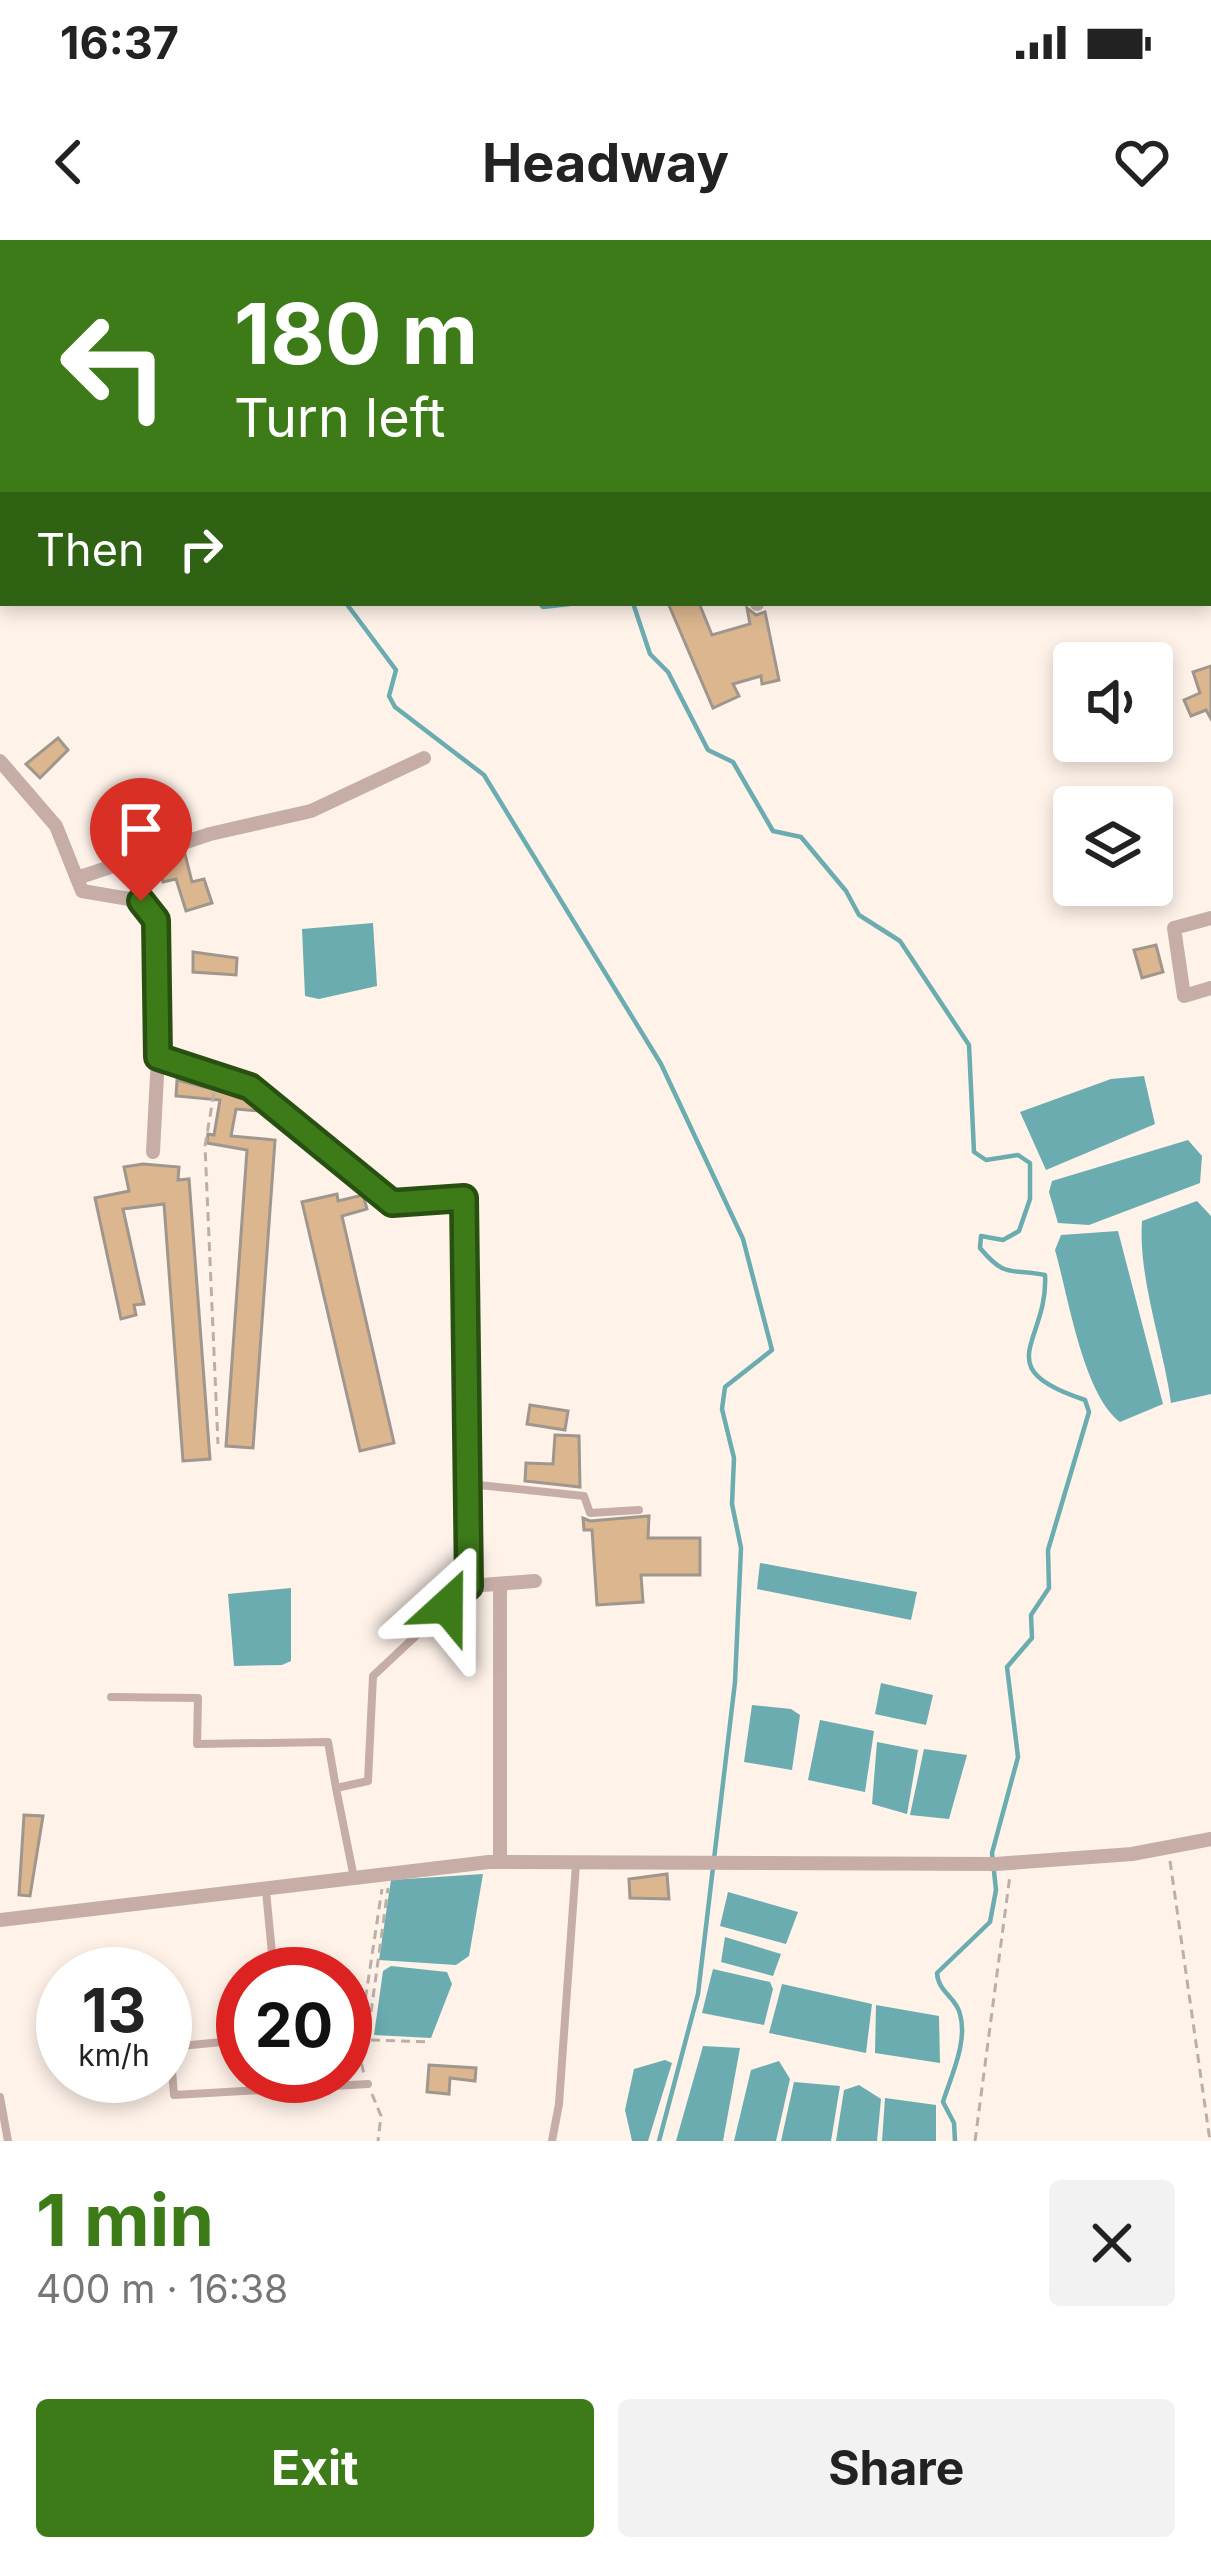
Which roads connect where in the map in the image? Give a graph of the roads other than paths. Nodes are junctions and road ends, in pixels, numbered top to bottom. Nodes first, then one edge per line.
1 (424, 758) dead end
2 (0, 761) edge
3 (77, 878) junction
4 (1211, 918) edge
5 (1211, 988) edge
6 (158, 1057) junction
7 (153, 1153) dead end
8 (468, 1484) junction
9 (639, 1510) dead end
10 (535, 1582) dead end
11 (500, 1584) junction
12 (469, 1586) junction
13 (111, 1697) dead end
14 (336, 1788) junction
15 (1211, 1839) edge
16 (500, 1862) junction
17 (576, 1862) junction
18 (354, 1878) junction
19 (266, 1889) junction
20 (0, 1920) edge
21 (271, 1947) edge
22 (216, 2043) edge
23 (216, 2093) edge
24 (0, 2097) edge
25 (8, 2141) edge
26 (551, 2141) edge

1 - 3 street
2 - 3 street
3 - 6 street
4 - 5 street
6 - 7 street
6 - 8 street
8 - 9 lane
8 - 12 street
10 - 11 street
11 - 12 street
11 - 16 street
12 - 14 lane
13 - 14 lane
14 - 18 lane
15 - 17 street
16 - 17 street
16 - 18 street
17 - 26 lane
18 - 19 street
19 - 20 street
19 - 21 lane
22 - 23 lane
24 - 25 lane

